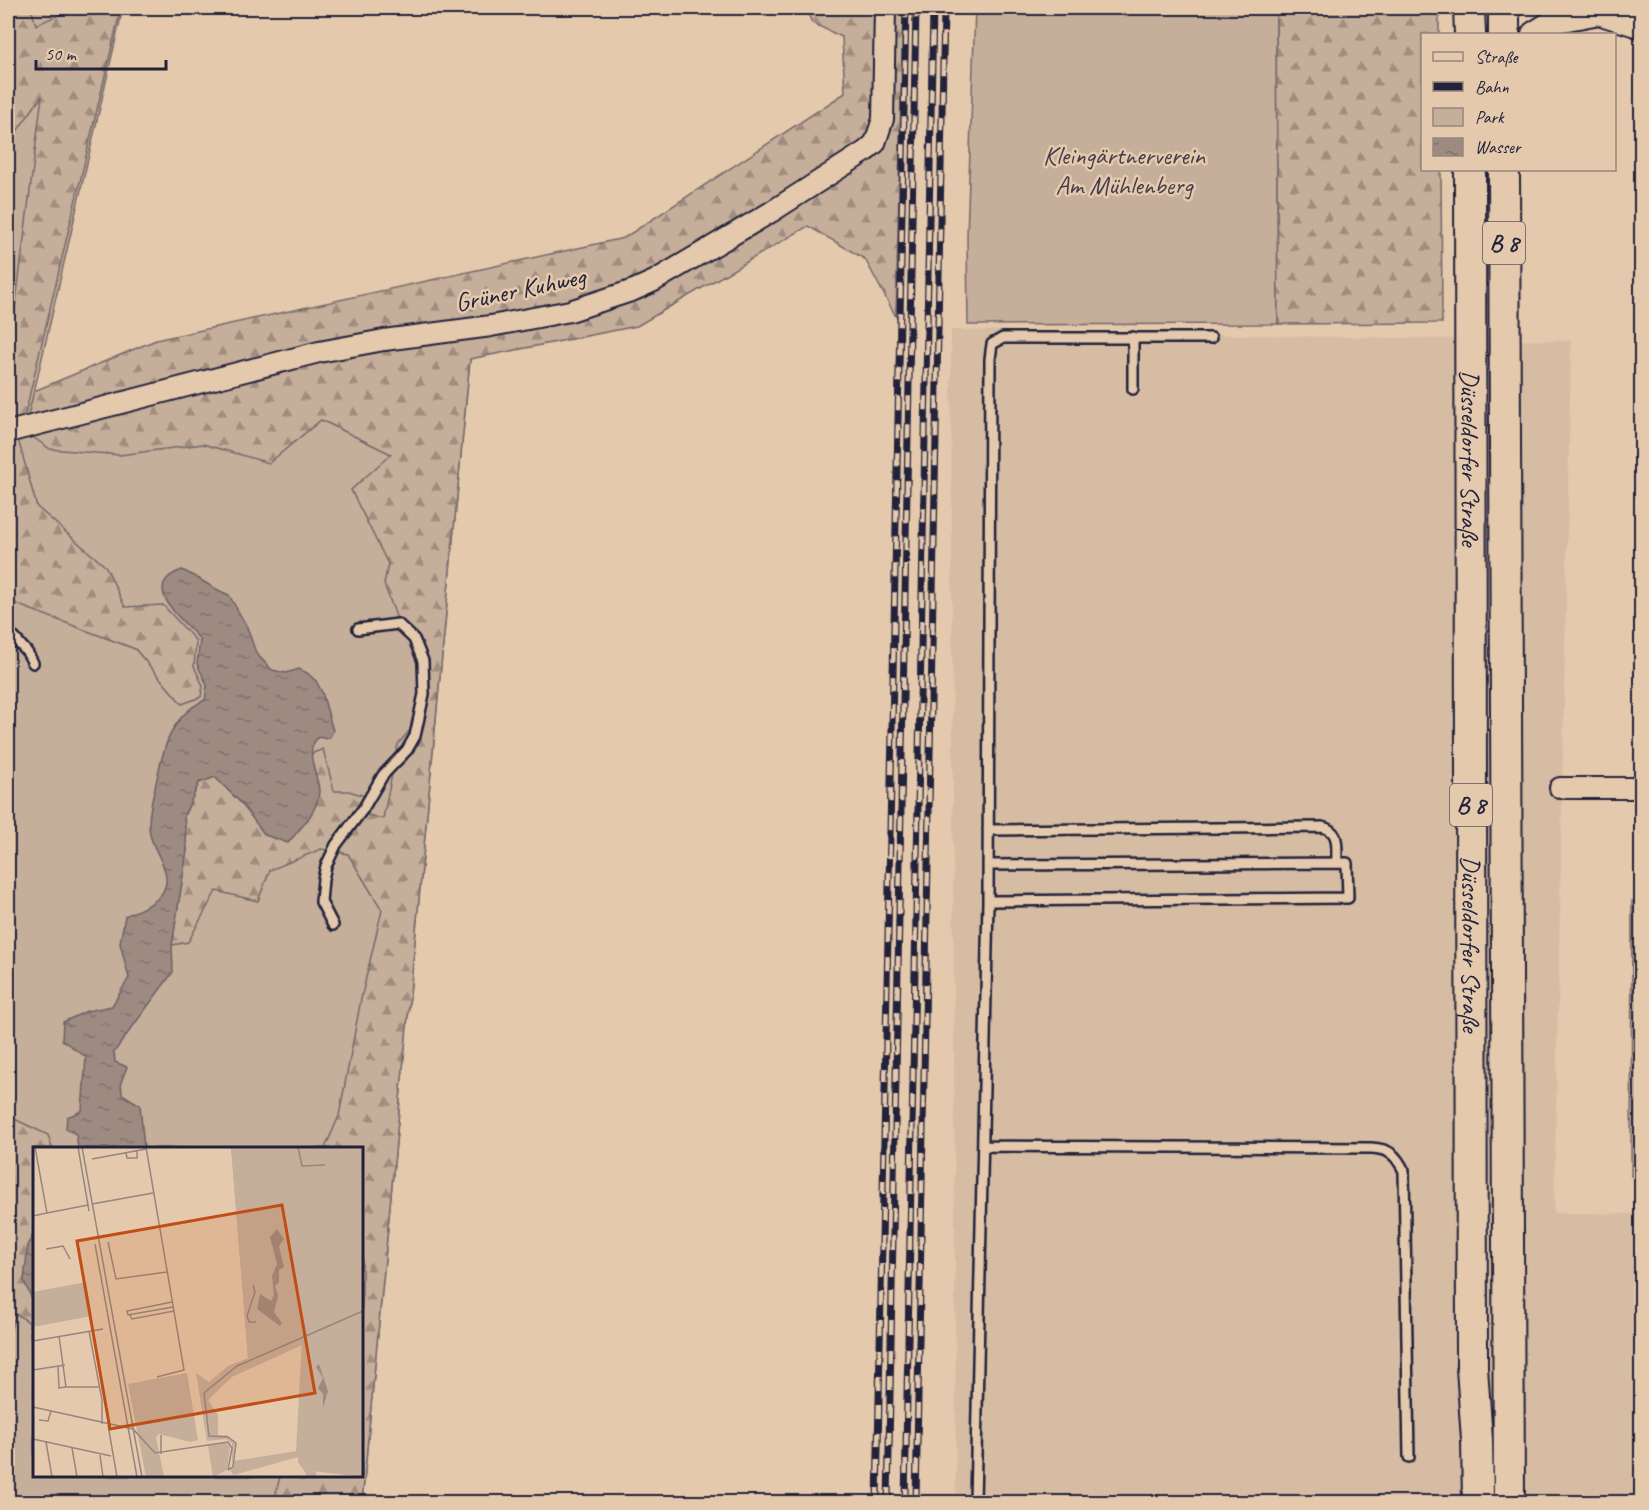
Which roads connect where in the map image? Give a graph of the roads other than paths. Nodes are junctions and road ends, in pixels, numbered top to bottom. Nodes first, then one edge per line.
1 (885, 8) edge
2 (1469, 8) edge
3 (1504, 8) edge
4 (1592, 10) edge
5 (1641, 27) edge
6 (1470, 33) edge
7 (1504, 33) edge
8 (1536, 33) edge
9 (1470, 171) edge
10 (1504, 171) edge
11 (1133, 338) junction
12 (1210, 338) dead end
13 (1133, 389) dead end
14 (8, 432) edge
15 (358, 629) dead end
16 (8, 631) edge
17 (33, 663) dead end
18 (1560, 788) dead end
19 (1641, 788) edge
20 (988, 830) junction
21 (1337, 863) junction
22 (988, 865) junction
23 (988, 901) junction
24 (333, 925) dead end
25 (983, 1146) junction
26 (1409, 1457) dead end
27 (975, 1503) edge
28 (1478, 1503) edge
29 (1509, 1503) edge

1 - 14 street, Grüner Kuhweg
2 - 6 main road
3 - 7 main road
4 - 5 street
4 - 8 street
9 - 28 main road, Düsseldorfer Straße / B 8
10 - 29 main road, Düsseldorfer Straße / B 8
11 - 12 lane
11 - 13 lane
11 - 20 lane
15 - 24 lane
16 - 17 lane
18 - 19 street
20 - 21 lane
20 - 22 lane
21 - 22 lane
21 - 23 lane
22 - 23 lane
23 - 25 lane
25 - 26 lane
25 - 27 lane

